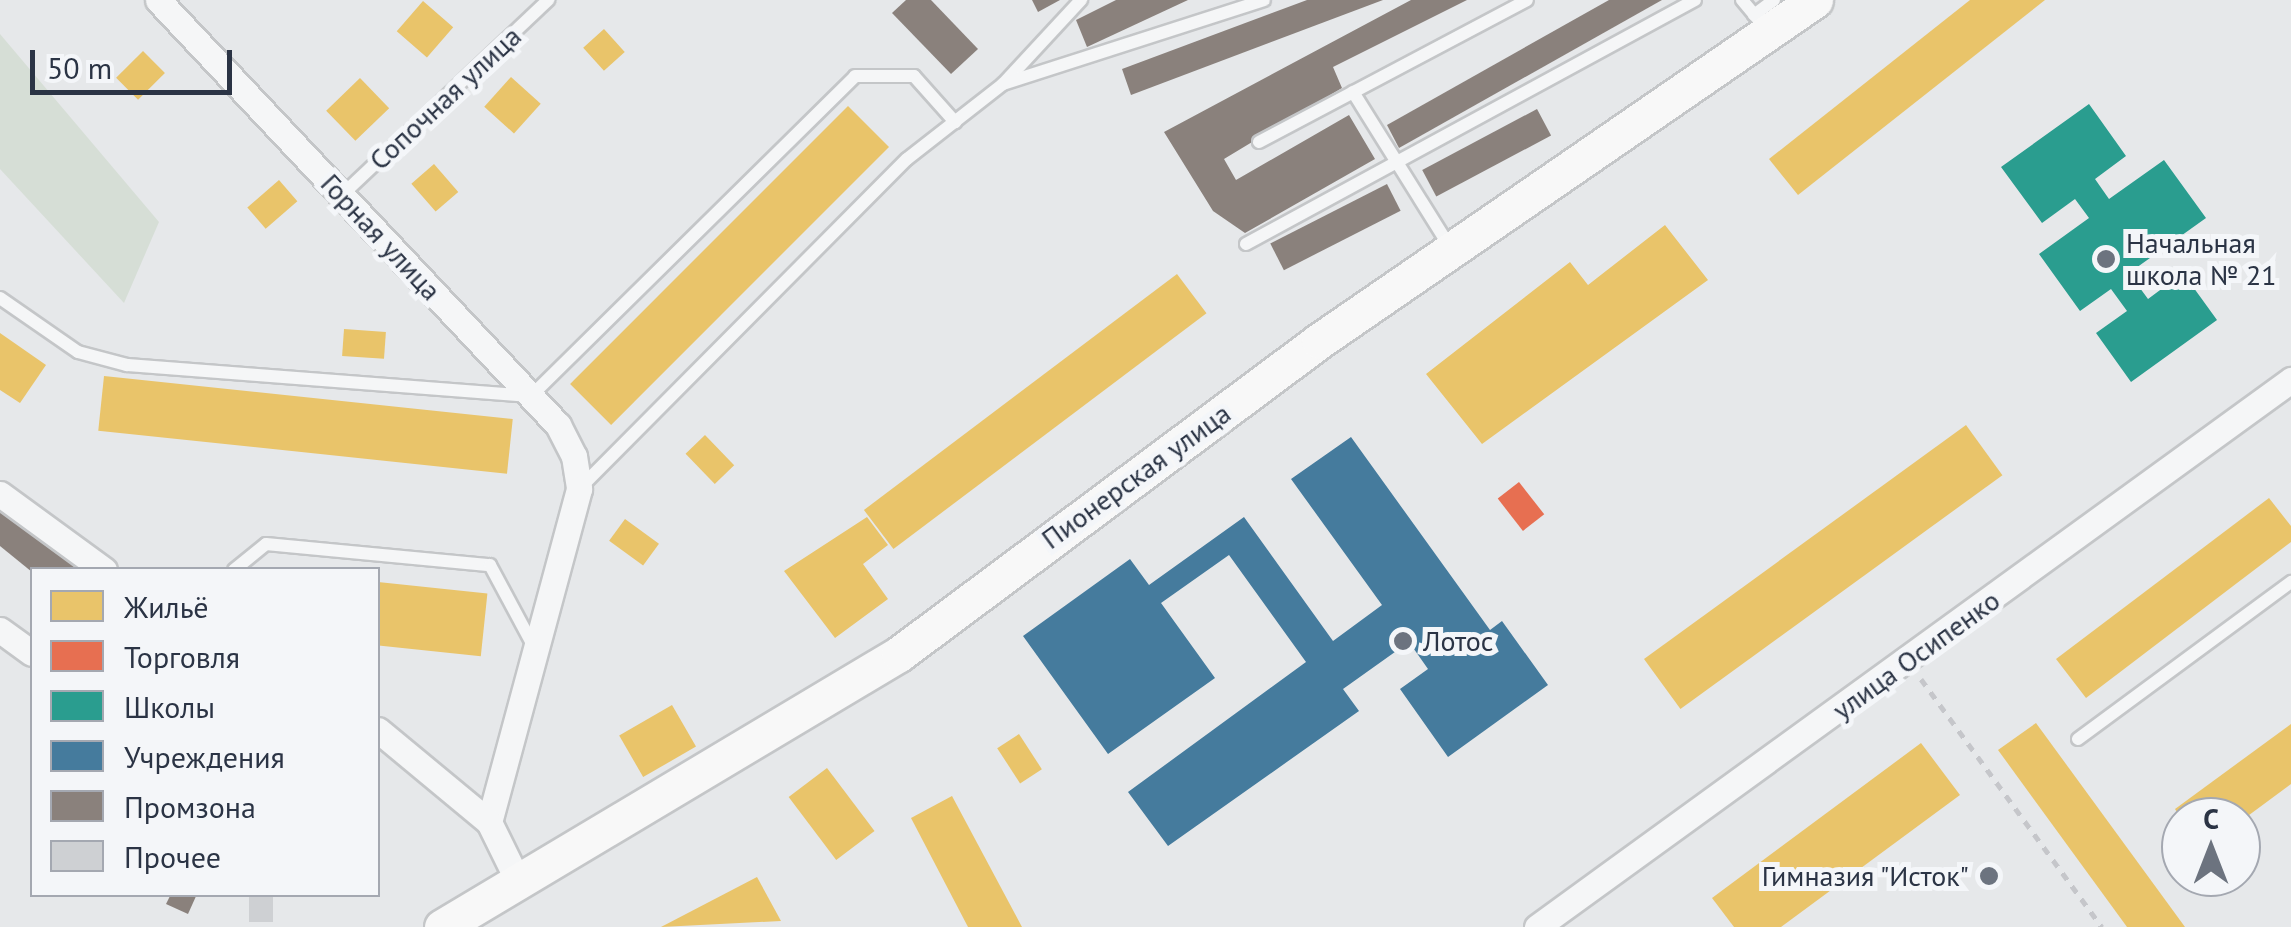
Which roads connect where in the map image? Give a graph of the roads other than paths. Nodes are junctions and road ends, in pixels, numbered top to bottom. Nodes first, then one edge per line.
1 (158, 0) edge
2 (548, 0) edge
3 (1081, 0) edge
4 (1264, 0) edge
5 (1527, 0) edge
6 (1695, 0) edge
7 (1742, 0) edge
8 (1815, 0) edge
9 (1766, 16) edge
10 (1003, 84) junction
11 (1353, 92) junction
12 (955, 122) junction
13 (1258, 142) dead end
14 (1396, 166) junction
15 (342, 195) junction
16 (1246, 244) dead end
17 (1453, 251) junction
18 (0, 298) edge
19 (2291, 380) edge
20 (531, 396) junction
21 (579, 488) junction
22 (0, 494) edge
23 (100, 567) edge
24 (238, 567) edge
25 (2291, 582) edge
26 (0, 630) edge
27 (534, 647) junction
28 (30, 652) edge
29 (380, 732) edge
30 (2078, 740) dead end
31 (490, 822) junction
32 (518, 881) junction
33 (442, 927) edge
34 (1537, 927) edge

1 - 15 street, Горная улица
2 - 15 lane, Сопочная улица
3 - 10 lane
4 - 10 lane
5 - 11 lane
6 - 14 lane
7 - 9 lane
8 - 9 main road, Пионерская улица
9 - 17 main road, Пионерская улица
10 - 12 lane
11 - 13 lane
11 - 14 lane
12 - 20 lane
12 - 21 lane
14 - 16 lane
14 - 17 lane
15 - 20 street, Горная улица
17 - 32 main road, Пионерская улица
18 - 20 lane
19 - 34 street, улица Осипенко
20 - 21 street, Горная улица
21 - 27 street
22 - 23 street
24 - 27 lane
25 - 30 lane
26 - 28 street
27 - 31 street
29 - 31 street
31 - 32 street
32 - 33 main road, Пионерская улица

